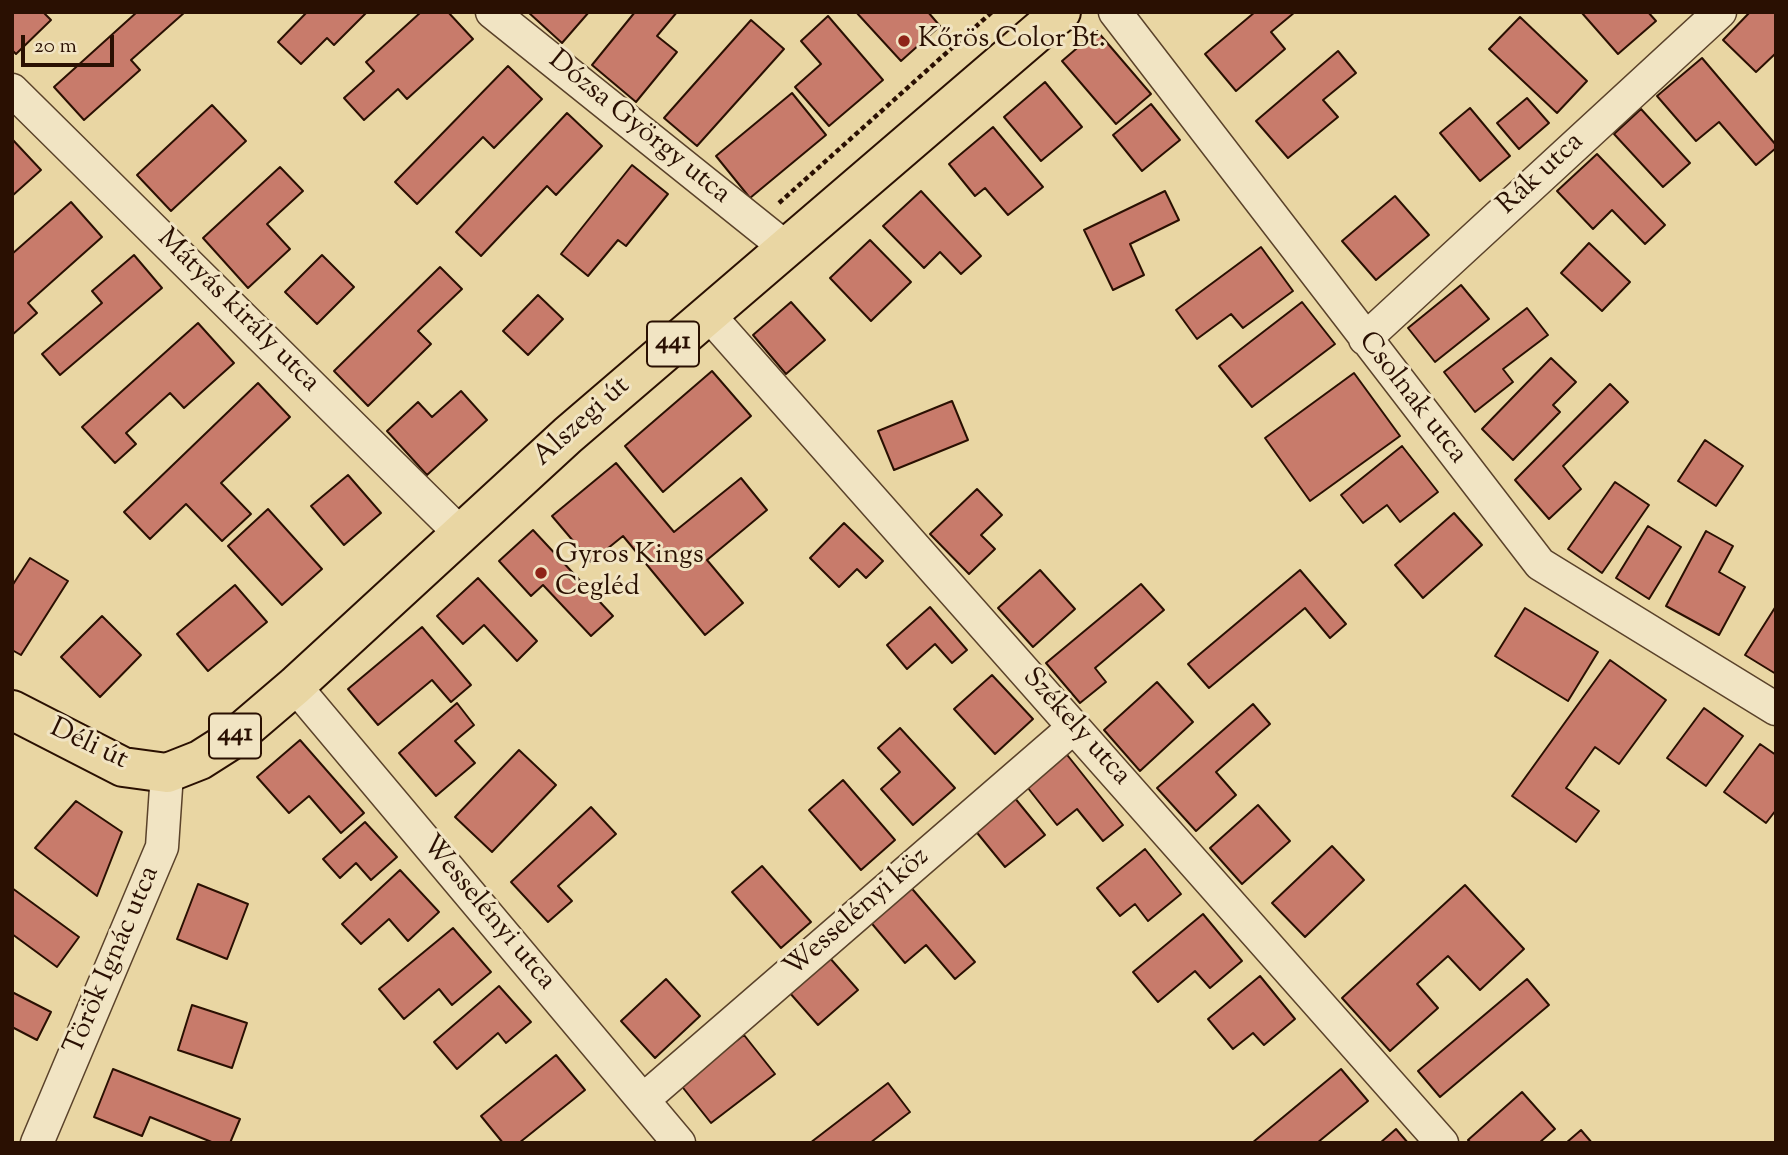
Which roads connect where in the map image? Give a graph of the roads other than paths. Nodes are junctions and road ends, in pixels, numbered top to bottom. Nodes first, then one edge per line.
1 (492, 12) edge
2 (1061, 12) edge
3 (1115, 12) edge
4 (1720, 12) edge
5 (12, 90) edge
6 (785, 247) junction
7 (708, 314) junction
8 (1365, 339) junction
9 (461, 534) junction
10 (295, 686) junction
11 (1776, 709) edge
12 (12, 710) edge
13 (1074, 727) junction
14 (167, 773) junction
15 (643, 1100) junction
16 (37, 1143) edge
17 (679, 1143) edge
18 (1442, 1143) edge

1 - 6 street, Dózsa György utca
2 - 6 main road, Alszegi út / 441
3 - 8 street, Csolnak utca
4 - 8 street, Rák utca
5 - 9 street, Mátyás király utca
6 - 7 main road, Alszegi út / 441
7 - 9 main road, Alszegi út / 441
7 - 13 street, Székely utca
8 - 11 street, Csolnak utca
9 - 10 main road, Alszegi út / 441
10 - 14 main road, Alszegi út / 441
10 - 15 street, Wesselényi utca
12 - 14 main road, Déli út / 441
13 - 15 street, Wesselényi köz
13 - 18 street, Székely utca
14 - 16 street, Török Ignác utca
15 - 17 street, Wesselényi utca

